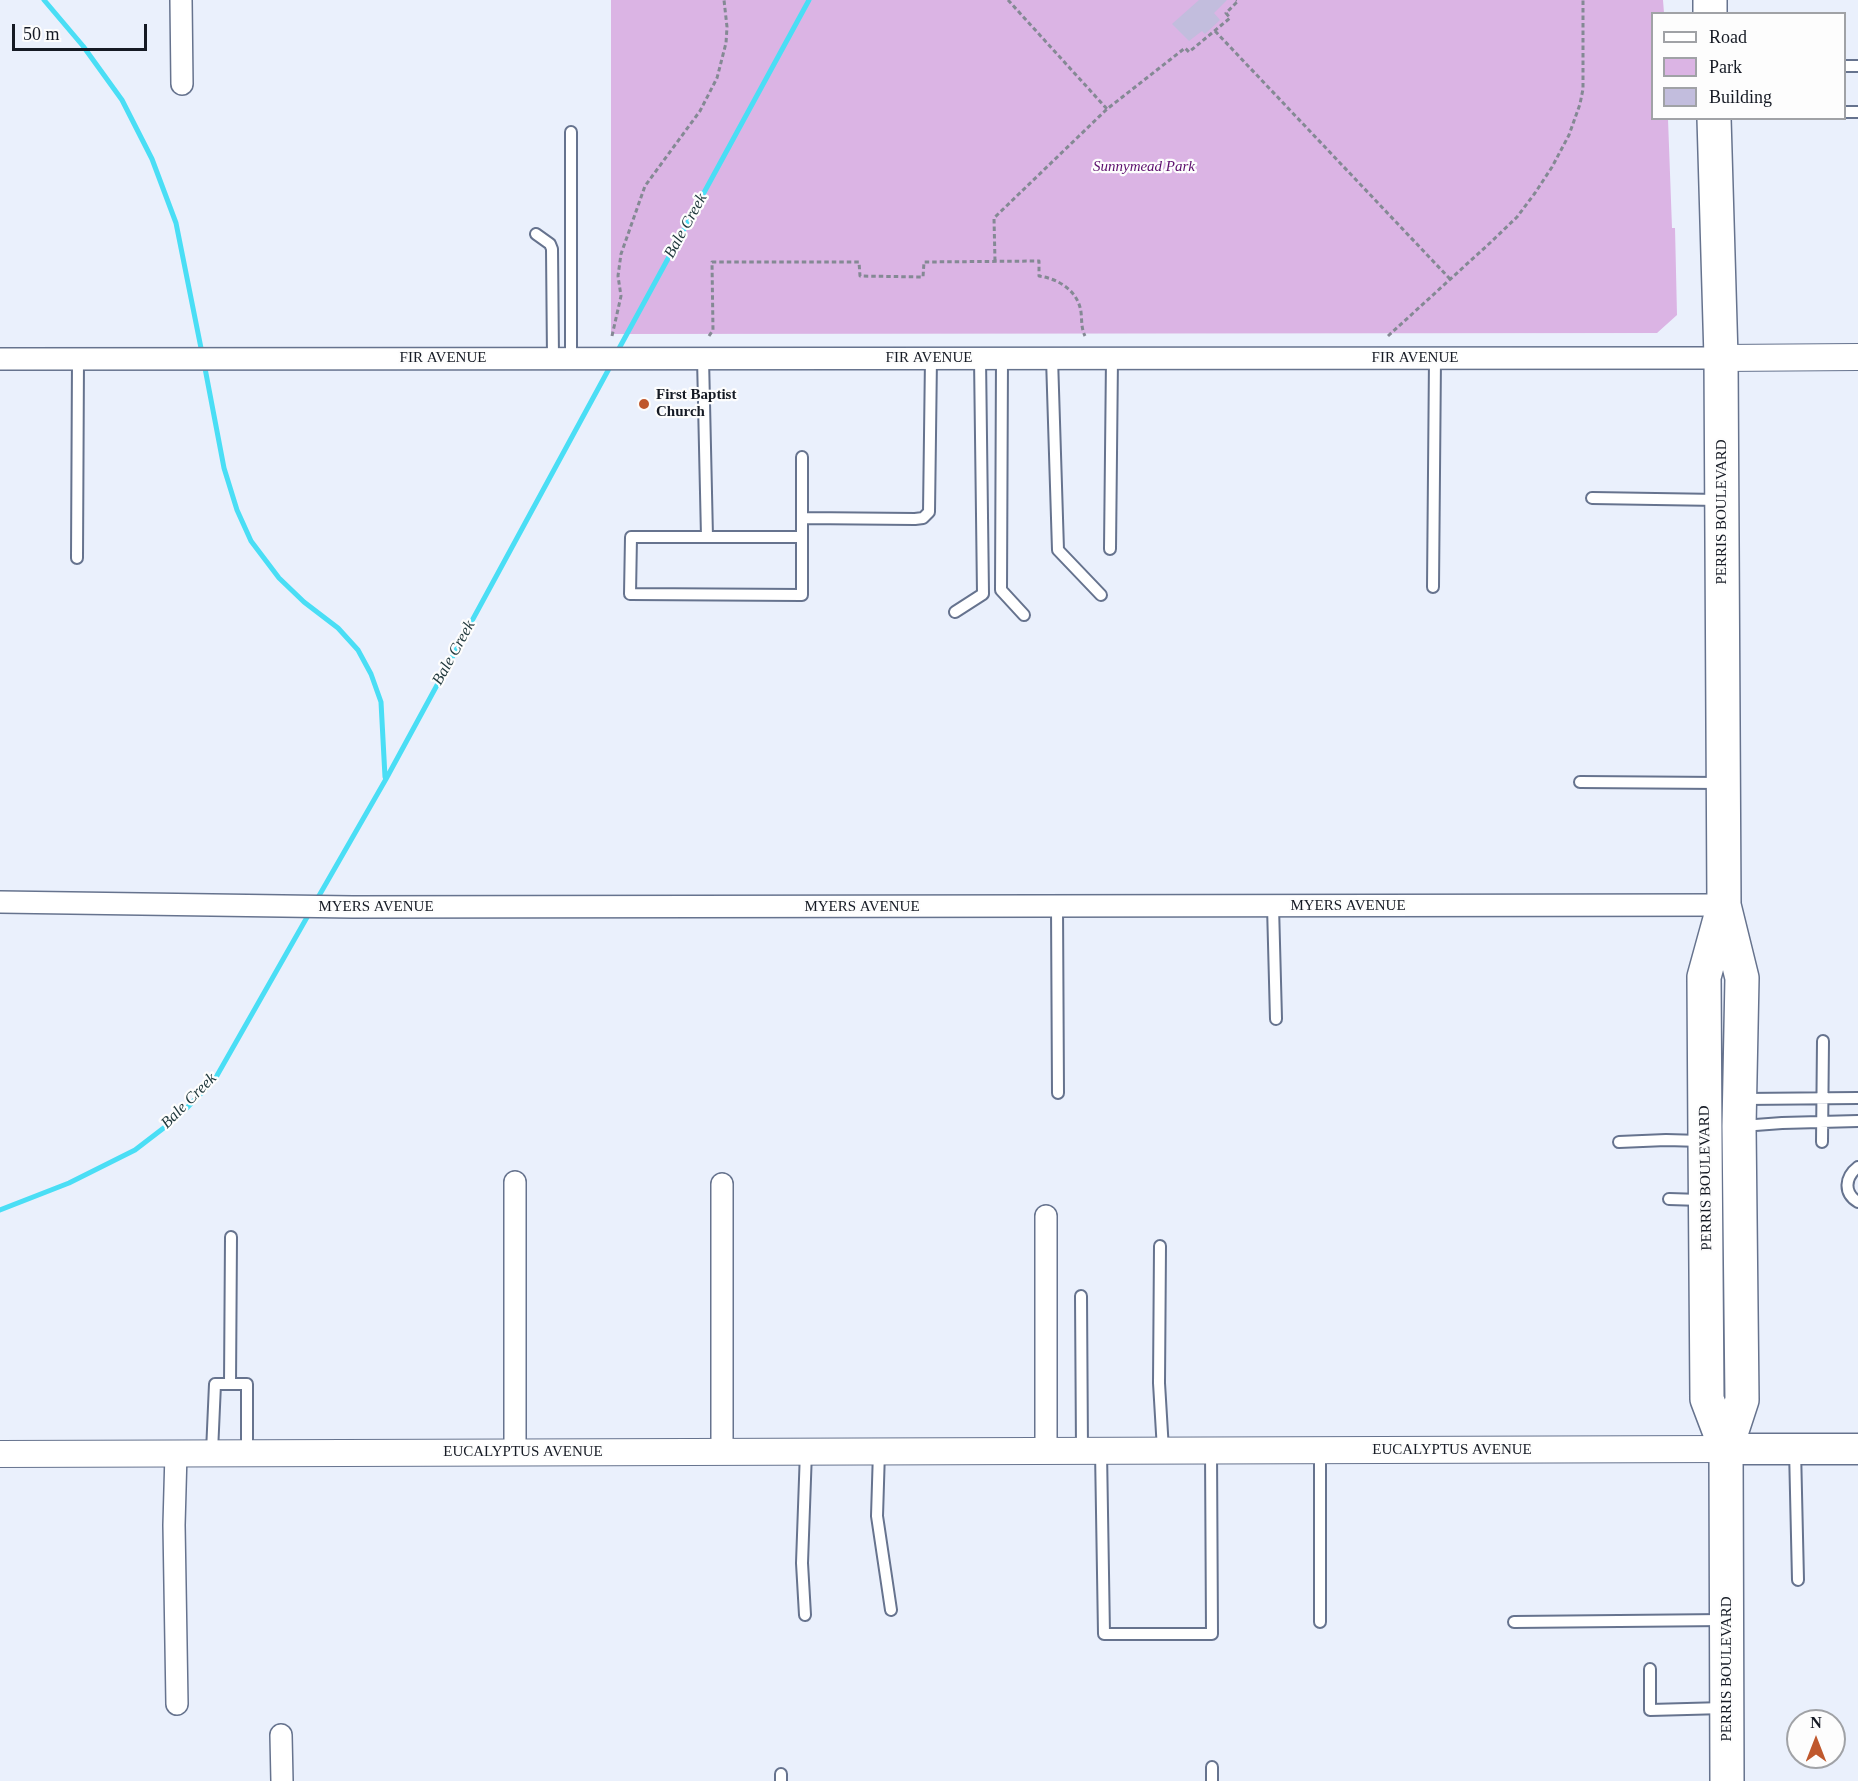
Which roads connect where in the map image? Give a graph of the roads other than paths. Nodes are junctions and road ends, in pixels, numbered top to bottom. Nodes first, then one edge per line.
1 (181, 0) edge
2 (182, 84) dead end
3 (1714, 120) edge
4 (571, 132) dead end
5 (536, 234) dead end
6 (562, 357) junction
7 (703, 357) junction
8 (931, 357) junction
9 (980, 357) junction
10 (1002, 357) junction
11 (1052, 357) junction
12 (1112, 357) junction
13 (1435, 357) junction
14 (1721, 357) junction
15 (1858, 357) edge
16 (0, 359) edge
17 (78, 359) junction
18 (802, 457) dead end
19 (1592, 498) dead end
20 (1722, 500) junction
21 (802, 518) junction
22 (707, 537) junction
23 (802, 537) junction
24 (1110, 549) dead end
25 (77, 558) dead end
26 (1433, 587) dead end
27 (1101, 595) dead end
28 (955, 612) dead end
29 (1024, 615) dead end
30 (1580, 782) dead end
31 (1723, 783) junction
32 (0, 902) edge
33 (1724, 905) junction
34 (1057, 906) junction
35 (1273, 906) junction
36 (1276, 1019) dead end
37 (1823, 1041) dead end
38 (1058, 1093) dead end
39 (1822, 1098) junction
40 (1858, 1098) edge
41 (1740, 1113) junction
42 (1822, 1121) junction
43 (1858, 1121) edge
44 (1705, 1141) junction
45 (1619, 1142) dead end
46 (1822, 1142) dead end
47 (1858, 1167) edge
48 (515, 1182) dead end
49 (722, 1184) dead end
50 (1669, 1199) dead end
51 (1706, 1200) junction
52 (1858, 1202) edge
53 (1046, 1216) dead end
54 (231, 1237) dead end
55 (1160, 1246) dead end
56 (1081, 1296) dead end
57 (230, 1384) junction
58 (1726, 1449) junction
59 (1795, 1449) junction
60 (1858, 1449) edge
61 (1046, 1450) junction
62 (1092, 1450) junction
63 (1163, 1450) junction
64 (1211, 1450) junction
65 (1320, 1450) junction
66 (722, 1451) junction
67 (806, 1451) junction
68 (879, 1451) junction
69 (212, 1452) junction
70 (247, 1452) junction
71 (515, 1452) junction
72 (176, 1453) junction
73 (0, 1454) edge
74 (1798, 1580) dead end
75 (891, 1610) dead end
76 (805, 1615) dead end
77 (1727, 1620) junction
78 (1320, 1622) dead end
79 (1514, 1622) dead end
80 (1650, 1669) dead end
81 (177, 1704) dead end
82 (1727, 1708) junction
83 (281, 1735) dead end
84 (1212, 1767) dead end
85 (282, 1781) edge
86 (1212, 1781) edge
87 (1727, 1781) edge

1 - 2 street
3 - 14 main road, PERRIS BOULEVARD
4 - 6 lane
5 - 6 lane
6 - 7 street, FIR AVENUE
6 - 17 street, FIR AVENUE
7 - 8 street, FIR AVENUE
7 - 22 lane
8 - 9 street, FIR AVENUE
8 - 21 lane
9 - 10 street, FIR AVENUE
9 - 28 lane
10 - 11 street, FIR AVENUE
10 - 29 lane
11 - 12 street, FIR AVENUE
11 - 27 lane
12 - 13 street, FIR AVENUE
12 - 24 lane
13 - 14 street, FIR AVENUE
13 - 26 lane
14 - 15 street, FIR AVENUE
14 - 20 main road, PERRIS BOULEVARD
16 - 17 street, FIR AVENUE
17 - 25 lane
18 - 21 lane
19 - 20 lane
20 - 31 main road, PERRIS BOULEVARD
21 - 23 lane
22 - 23 lane
22 - 23 lane
30 - 31 lane
31 - 33 main road, PERRIS BOULEVARD
32 - 34 street, MYERS AVENUE
33 - 35 street, MYERS AVENUE
33 - 41 main road, PERRIS BOULEVARD
33 - 44 main road, PERRIS BOULEVARD
34 - 35 street, MYERS AVENUE
34 - 38 lane
35 - 36 lane
37 - 39 lane
39 - 40 lane
39 - 41 lane
39 - 42 lane
41 - 42 lane
41 - 58 main road, PERRIS BOULEVARD
42 - 43 lane
42 - 46 lane
44 - 45 lane
44 - 51 main road, PERRIS BOULEVARD
47 - 52 lane
48 - 71 street
49 - 66 street
50 - 51 lane
51 - 58 main road, PERRIS BOULEVARD
53 - 61 street
54 - 57 lane
55 - 63 lane
56 - 62 lane
57 - 69 lane
57 - 70 lane
58 - 59 main road, EUCALYPTUS AVENUE
58 - 65 street, EUCALYPTUS AVENUE
58 - 77 main road, PERRIS BOULEVARD
59 - 60 main road, EUCALYPTUS AVENUE
59 - 74 lane
61 - 62 street, EUCALYPTUS AVENUE
61 - 68 street, EUCALYPTUS AVENUE
62 - 63 street, EUCALYPTUS AVENUE
62 - 64 lane
63 - 64 street, EUCALYPTUS AVENUE
64 - 65 street, EUCALYPTUS AVENUE
65 - 78 lane
66 - 67 street, EUCALYPTUS AVENUE
66 - 71 street, EUCALYPTUS AVENUE
67 - 68 street, EUCALYPTUS AVENUE
67 - 76 lane
68 - 75 lane
69 - 70 street, EUCALYPTUS AVENUE
69 - 72 street, EUCALYPTUS AVENUE
70 - 71 street, EUCALYPTUS AVENUE
72 - 73 street, EUCALYPTUS AVENUE
72 - 81 street
77 - 79 lane
77 - 82 main road, PERRIS BOULEVARD
80 - 82 lane
82 - 87 main road, PERRIS BOULEVARD
83 - 85 street
84 - 86 lane

